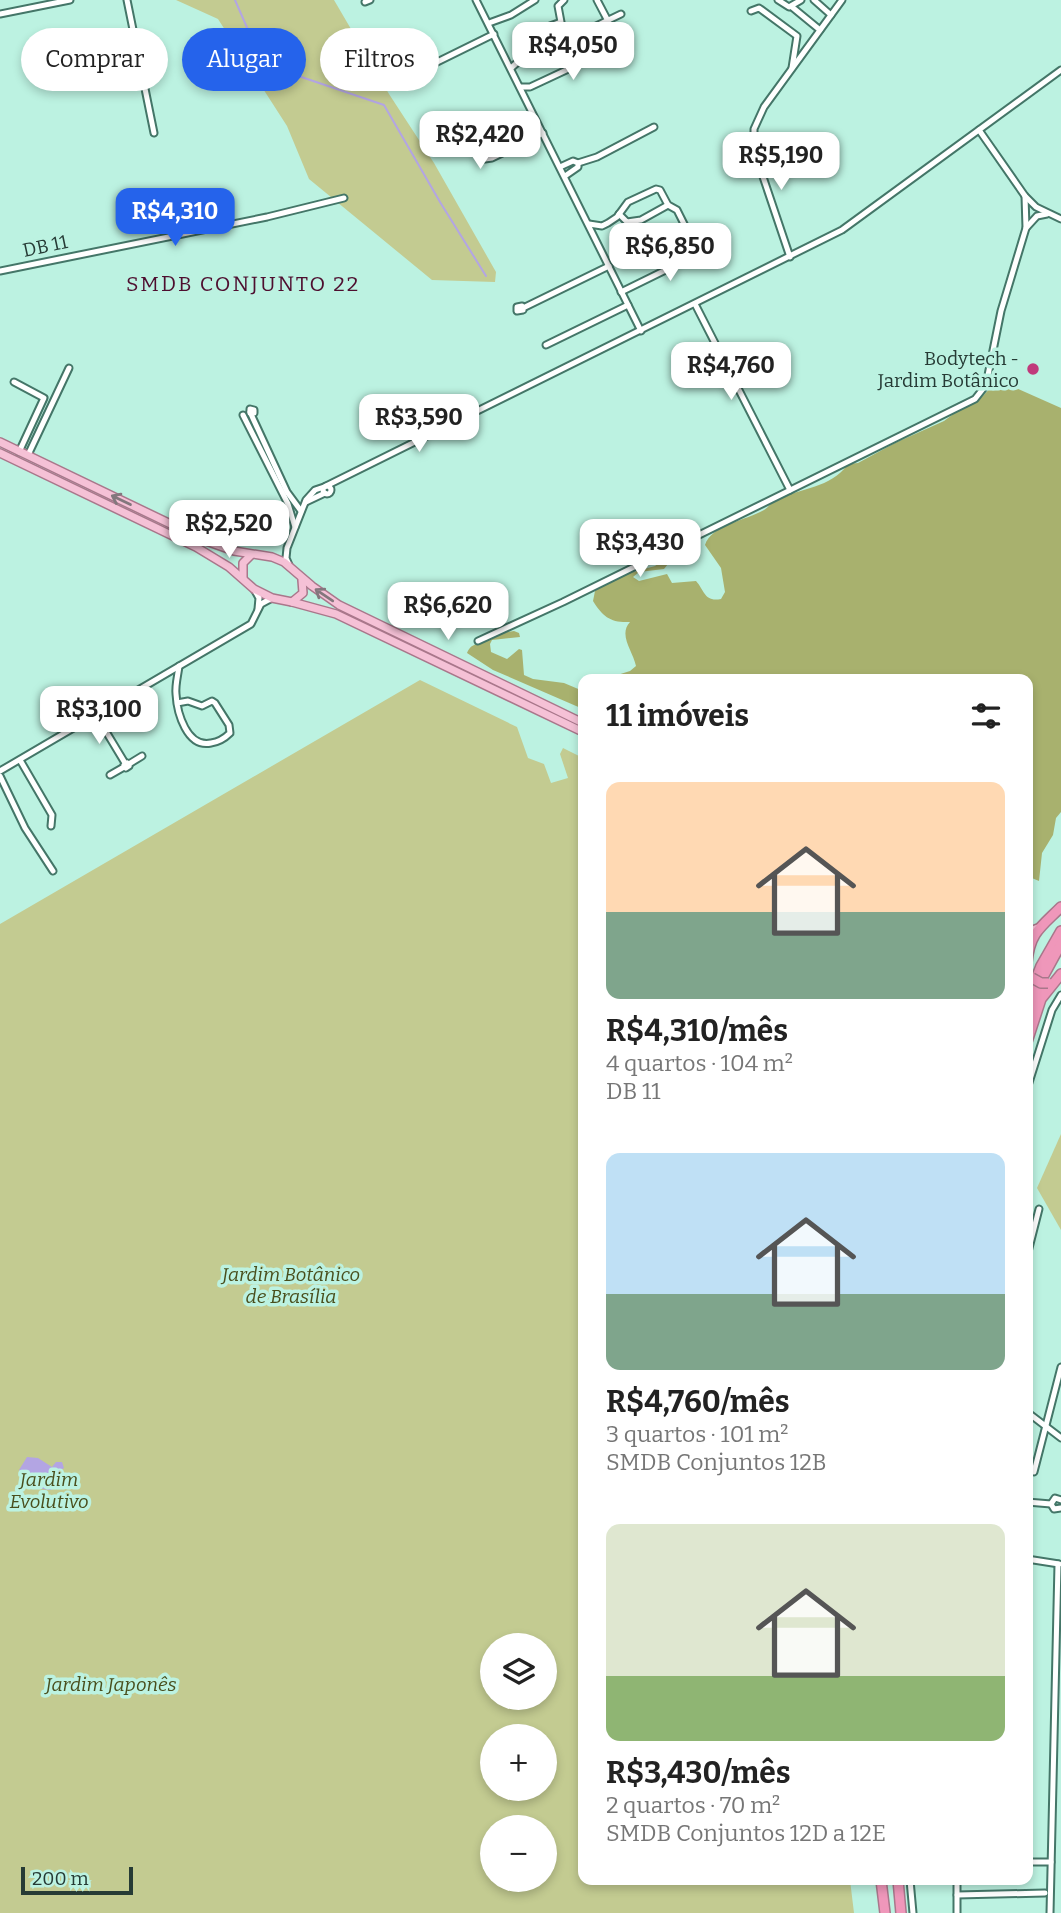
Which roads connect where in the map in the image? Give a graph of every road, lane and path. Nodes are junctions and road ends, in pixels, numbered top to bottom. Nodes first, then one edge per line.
1 (70, 0) edge
2 (127, 0) edge
3 (476, 0) edge
4 (535, 0) edge
5 (564, 0) edge
6 (597, 0) edge
7 (778, 0) edge
8 (801, 0) edge
9 (814, 0) edge
10 (842, 0) edge
11 (792, 7) junction
12 (751, 10) dead end
13 (0, 14) edge
14 (621, 15) dead end
15 (831, 15) junction
16 (608, 21) junction
17 (489, 23) junction
18 (820, 30) junction
19 (549, 33) junction
20 (494, 34) junction
21 (592, 58) dead end
22 (439, 62) edge
23 (511, 68) junction
24 (792, 68) junction
25 (1061, 70) edge
26 (520, 87) junction
27 (530, 88) junction
28 (525, 97) junction
29 (461, 122) dead end
30 (654, 127) dead end
31 (979, 130) junction
32 (154, 133) dead end
33 (543, 133) junction
34 (578, 163) junction
35 (560, 167) junction
36 (565, 176) junction
37 (1025, 196) junction
38 (344, 198) dead end
39 (668, 205) junction
40 (619, 214) junction
41 (1051, 214) junction
42 (1061, 219) edge
43 (588, 224) junction
44 (602, 226) junction
45 (1026, 228) junction
46 (688, 232) dead end
47 (596, 239) junction
48 (790, 257) junction
49 (686, 260) dead end
50 (609, 266) junction
51 (0, 271) edge
52 (621, 292) junction
53 (695, 303) junction
54 (628, 305) junction
55 (523, 308) dead end
56 (641, 331) junction
57 (546, 345) dead end
58 (69, 368) dead end
59 (14, 382) dead end
60 (0, 442) edge
61 (19, 452) junction
62 (0, 453) edge
63 (28, 455) junction
64 (790, 490) junction
65 (303, 507) junction
66 (295, 527) junction
67 (287, 548) junction
68 (251, 555) junction
69 (272, 557) junction
70 (291, 567) junction
71 (243, 578) junction
72 (302, 579) junction
73 (254, 589) junction
74 (272, 598) junction
75 (292, 601) junction
76 (258, 609) junction
77 (478, 641) dead end
78 (179, 666) junction
79 (177, 703) junction
80 (96, 715) junction
81 (578, 721) edge
82 (578, 730) edge
83 (142, 756) dead end
84 (20, 760) junction
85 (126, 765) junction
86 (0, 771) edge
87 (110, 775) dead end
88 (51, 826) dead end
89 (53, 871) dead end
90 (1061, 907) edge
91 (1057, 914) edge
92 (1038, 928) junction
93 (1033, 930) edge
94 (1061, 931) edge
95 (1033, 937) edge
96 (1061, 944) edge
97 (1059, 976) edge
98 (1033, 979) edge
99 (1033, 987) edge
100 (1061, 995) edge
101 (1033, 1006) edge
102 (1033, 1024) edge
103 (1033, 1070) edge
104 (1039, 1209) dead end
105 (1033, 1232) edge
106 (1061, 1367) edge
107 (1033, 1417) edge
108 (1045, 1427) junction
109 (1061, 1438) edge
110 (1034, 1472) dead end
111 (1061, 1500) edge
112 (1033, 1502) edge
113 (1051, 1504) junction
114 (1061, 1508) edge
115 (1033, 1560) edge
116 (1060, 1564) edge
117 (1033, 1862) edge
118 (1051, 1862) junction
119 (882, 1885) edge
120 (898, 1885) edge
121 (910, 1885) edge
122 (957, 1885) edge
123 (1045, 1893) dead end
124 (957, 1895) junction
125 (885, 1913) edge
126 (901, 1913) edge
127 (913, 1913) edge
128 (957, 1913) edge
129 (1050, 1913) edge

1 - 13 street
2 - 32 street
3 - 17 street
4 - 17 street
5 - 19 street
6 - 16 street
7 - 11 street
8 - 11 street
9 - 15 street
10 - 15 street
11 - 18 street
12 - 24 street
14 - 16 street
15 - 18 street
16 - 19 street
17 - 20 street
18 - 24 street
19 - 23 street
20 - 22 street
20 - 23 street
21 - 27 street
23 - 26 street
24 - 48 street
25 - 31 street
26 - 27 street
26 - 28 street
27 - 28 street
28 - 33 street
29 - 33 street
30 - 34 street
31 - 37 street
31 - 48 street
33 - 35 street
34 - 35 street
34 - 36 street
35 - 36 street
36 - 43 street
37 - 41 street
37 - 45 street
38 - 51 street, DB 11
39 - 40 street
39 - 40 street
39 - 46 street
40 - 44 street
41 - 42 street
41 - 45 street
43 - 44 street
43 - 47 street
44 - 47 street
45 - 64 street
47 - 50 street
48 - 53 street
49 - 52 street
50 - 52 street
50 - 55 street
52 - 54 street
53 - 56 street
53 - 64 street
54 - 56 street
54 - 57 street
56 - 65 street
58 - 63 street
59 - 61 street
60 - 61 main road
61 - 63 main road
62 - 71 main road
68 -> 63 main road
64 - 77 street
65 - 66 street
65 - 66 street
66 - 67 street
67 - 69 street
67 - 70 street
68 - 69 main road
68 - 71 main road
69 - 70 main road
70 - 72 main road
71 - 73 main road
72 - 75 main road
81 -> 72 main road
73 - 74 main road
73 - 76 street
74 - 75 main road
74 - 76 street
75 - 82 main road
76 - 78 street
78 - 79 street
78 - 80 street
79 - 79 street
80 - 84 street
80 - 85 street
83 - 85 street
84 - 86 street
84 - 88 street
85 - 87 street
86 - 89 street
90 - 91 highway
91 - 92 highway
92 - 93 main road
92 - 95 highway
94 - 99 highway
96 - 101 highway
97 - 98 highway, bridge
97 - 102 highway
100 - 103 street
104 - 105 street
106 - 108 street
107 - 108 street
108 - 109 street
108 - 110 street
111 - 113 street
112 - 113 street
113 - 114 street
115 - 116 street
116 - 118 street
117 - 118 street
118 - 129 street
119 - 125 highway
120 - 126 highway
121 - 127 street
122 - 124 street
123 - 124 street
124 - 128 street

